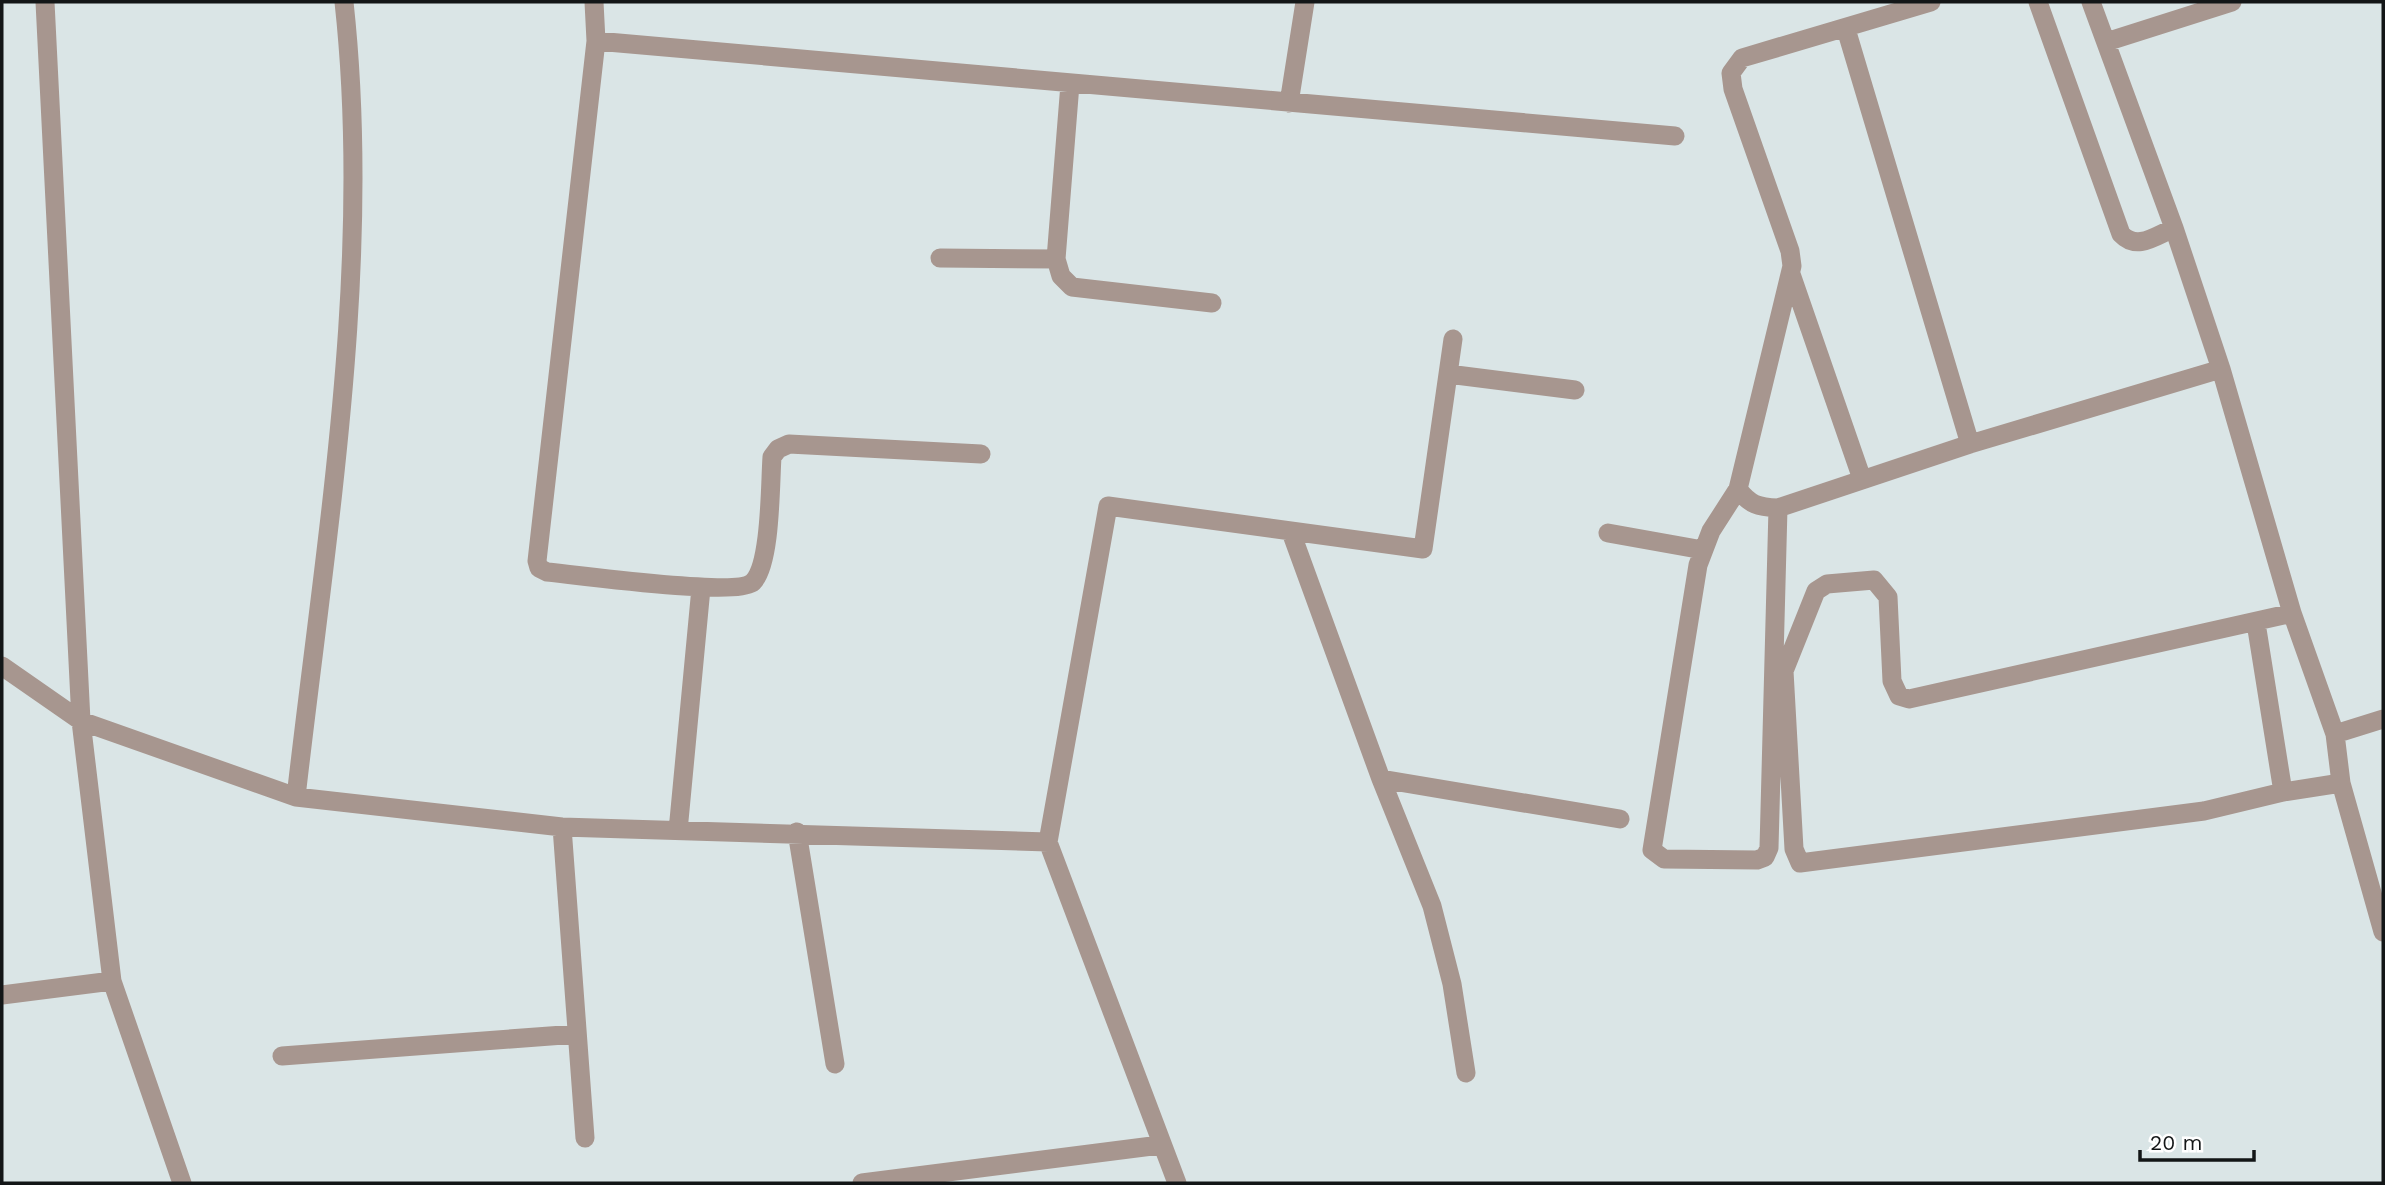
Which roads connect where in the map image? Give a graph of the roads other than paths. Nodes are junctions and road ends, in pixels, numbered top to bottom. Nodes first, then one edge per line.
1 (45, 2) edge
2 (344, 2) edge
3 (594, 2) edge
4 (1305, 2) edge
5 (1931, 2) edge
6 (2038, 2) edge
7 (2091, 2) edge
8 (2232, 2) edge
9 (1846, 29) junction
10 (596, 41) junction
11 (2106, 42) junction
12 (1070, 84) junction
13 (1289, 103) junction
14 (1675, 136) dead end
15 (2174, 228) junction
16 (940, 258) dead end
17 (1056, 259) junction
18 (1791, 273) junction
19 (1212, 303) dead end
20 (1453, 338) dead end
21 (2221, 369) junction
22 (1448, 374) junction
23 (1575, 390) dead end
24 (1970, 444) junction
25 (981, 454) dead end
26 (1862, 480) junction
27 (1738, 489) junction
28 (1778, 508) junction
29 (1291, 533) junction
30 (1608, 533) dead end
31 (1703, 551) junction
32 (701, 587) junction
33 (2292, 613) junction
34 (2256, 623) junction
35 (2, 666) edge
36 (2383, 719) edge
37 (81, 721) junction
38 (2335, 734) junction
39 (1381, 779) junction
40 (2341, 783) junction
41 (2283, 792) junction
42 (296, 797) junction
43 (1620, 819) dead end
44 (562, 827) junction
45 (678, 831) junction
46 (797, 832) junction
47 (1048, 842) junction
48 (2383, 932) edge
49 (113, 981) junction
50 (2, 995) edge
51 (577, 1034) junction
52 (282, 1056) dead end
53 (835, 1065) dead end
54 (1466, 1073) dead end
55 (585, 1138) dead end
56 (1160, 1145) junction
57 (960, 1178) edge
58 (182, 1183) edge
59 (862, 1183) edge
60 (1177, 1183) edge

1 - 37 street
2 - 42 street
3 - 10 street
4 - 13 street
5 - 9 street
6 - 15 street
7 - 11 street
8 - 11 street
9 - 18 street
9 - 24 street
10 - 12 street
10 - 32 street
11 - 15 street
12 - 13 street
12 - 17 street
13 - 14 street
15 - 21 street
16 - 17 street
17 - 19 street
18 - 26 street
18 - 27 street
20 - 22 street
21 - 24 street
21 - 33 street
22 - 23 street
22 - 29 street
24 - 26 street
25 - 32 street
26 - 28 street
27 - 28 street
27 - 31 street
28 - 31 street
29 - 39 street
29 - 47 street
30 - 31 street
32 - 45 street
33 - 34 street
33 - 38 street
34 - 41 street
34 - 41 street
35 - 37 street
36 - 38 street
37 - 42 street
37 - 49 street
38 - 40 street
39 - 43 street
39 - 54 street
40 - 41 street
40 - 48 street
42 - 44 street
44 - 45 street
44 - 51 street
45 - 46 street
46 - 47 street
46 - 53 street
47 - 56 street
49 - 50 street
49 - 58 street
51 - 52 street
51 - 55 street
56 - 57 street
56 - 60 street
57 - 59 street

